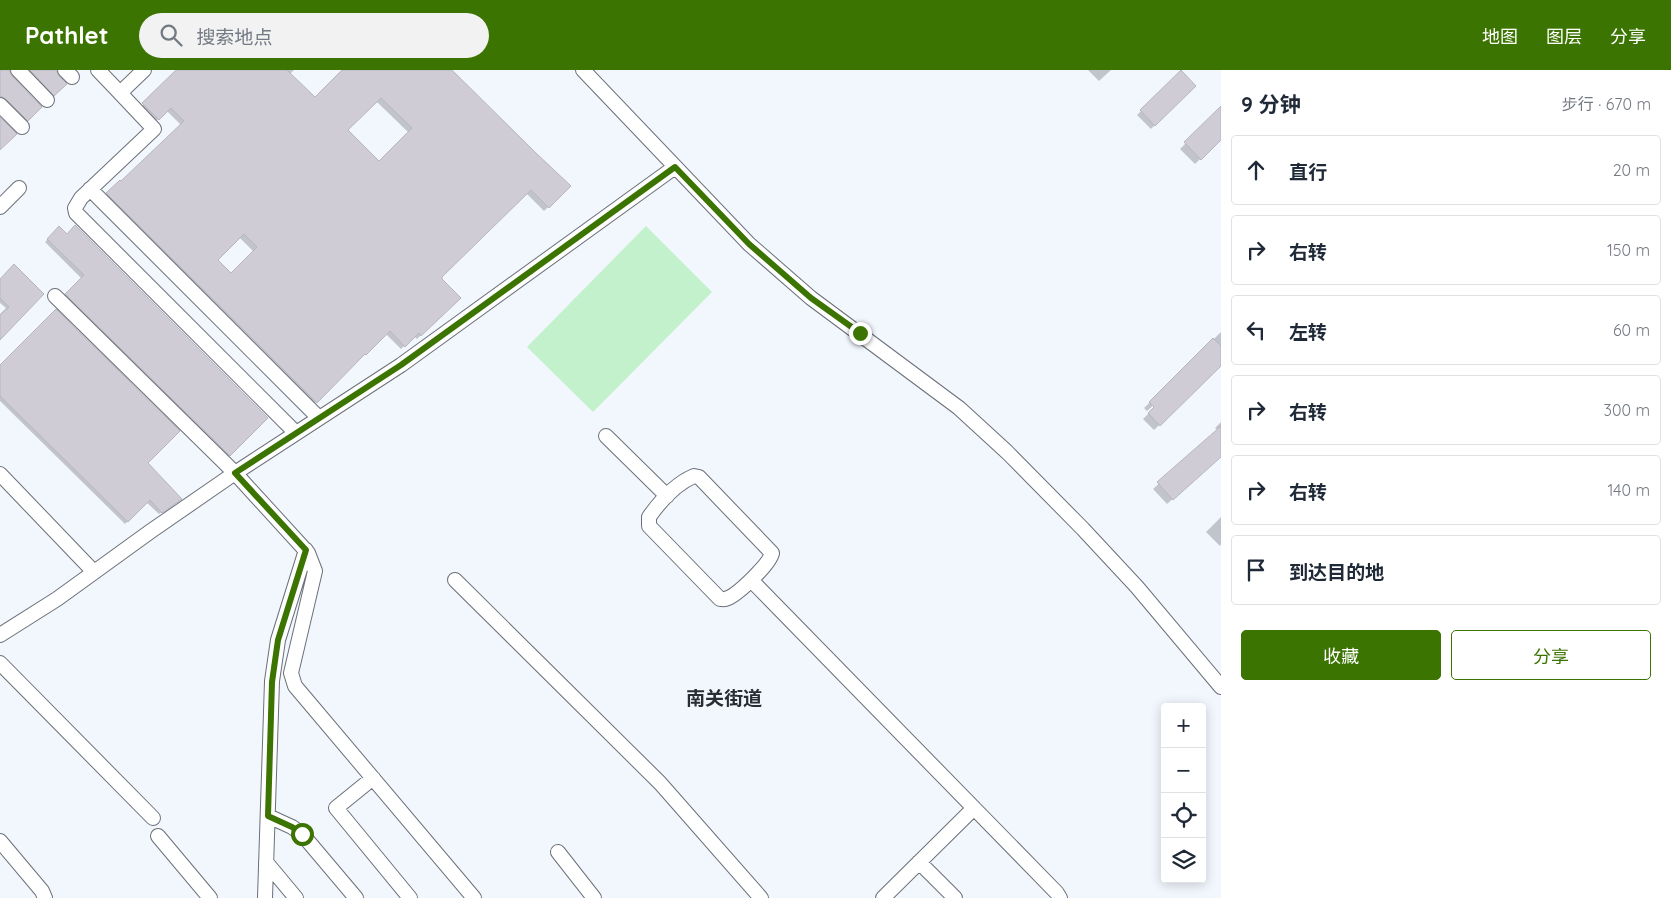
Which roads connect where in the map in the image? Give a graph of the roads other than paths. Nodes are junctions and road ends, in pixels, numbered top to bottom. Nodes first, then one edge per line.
1 (18, 70) edge
2 (98, 70) edge
3 (144, 70) edge
4 (583, 70) edge
5 (120, 93) junction
6 (47, 100) dead end
7 (0, 105) edge
8 (22, 127) dead end
9 (675, 167) junction
10 (19, 188) dead end
11 (90, 189) junction
12 (0, 207) edge
13 (55, 296) dead end
14 (319, 418) junction
15 (296, 433) junction
16 (606, 436) dead end
17 (235, 473) junction
18 (0, 474) edge
19 (667, 496) junction
20 (306, 550) junction
21 (94, 572) junction
22 (455, 580) dead end
23 (752, 580) junction
24 (0, 635) edge
25 (0, 663) edge
26 (292, 680) junction
27 (272, 682) junction
28 (1221, 687) edge
29 (373, 778) junction
30 (974, 808) junction
31 (268, 816) junction
32 (152, 818) dead end
33 (158, 836) dead end
34 (0, 841) edge
35 (558, 852) dead end
36 (266, 862) junction
37 (919, 862) junction
38 (45, 898) edge
39 (210, 898) edge
40 (264, 898) edge
41 (296, 898) edge
42 (356, 898) edge
43 (410, 898) edge
44 (474, 898) edge
45 (594, 898) edge
46 (761, 898) edge
47 (883, 898) edge
48 (955, 898) edge
49 (1060, 898) edge

1 - 6 street
2 - 5 street
3 - 5 street
4 - 9 street
5 - 11 street
7 - 8 street
9 - 14 street
9 - 28 street
10 - 12 street
11 - 14 street
11 - 15 street
13 - 17 street
14 - 15 street
15 - 17 street
16 - 19 street
17 - 20 street
17 - 21 street
18 - 21 street
19 - 23 street
19 - 23 street
20 - 26 street
20 - 27 street
21 - 24 street
22 - 46 street
23 - 30 street
25 - 32 street
26 - 27 street
26 - 29 street
27 - 31 street
29 - 43 street
29 - 44 street
30 - 37 street
30 - 49 street
31 - 36 street
31 - 42 street
33 - 39 street
34 - 38 street
35 - 45 street
36 - 40 street
36 - 41 street
37 - 47 street
37 - 48 street

